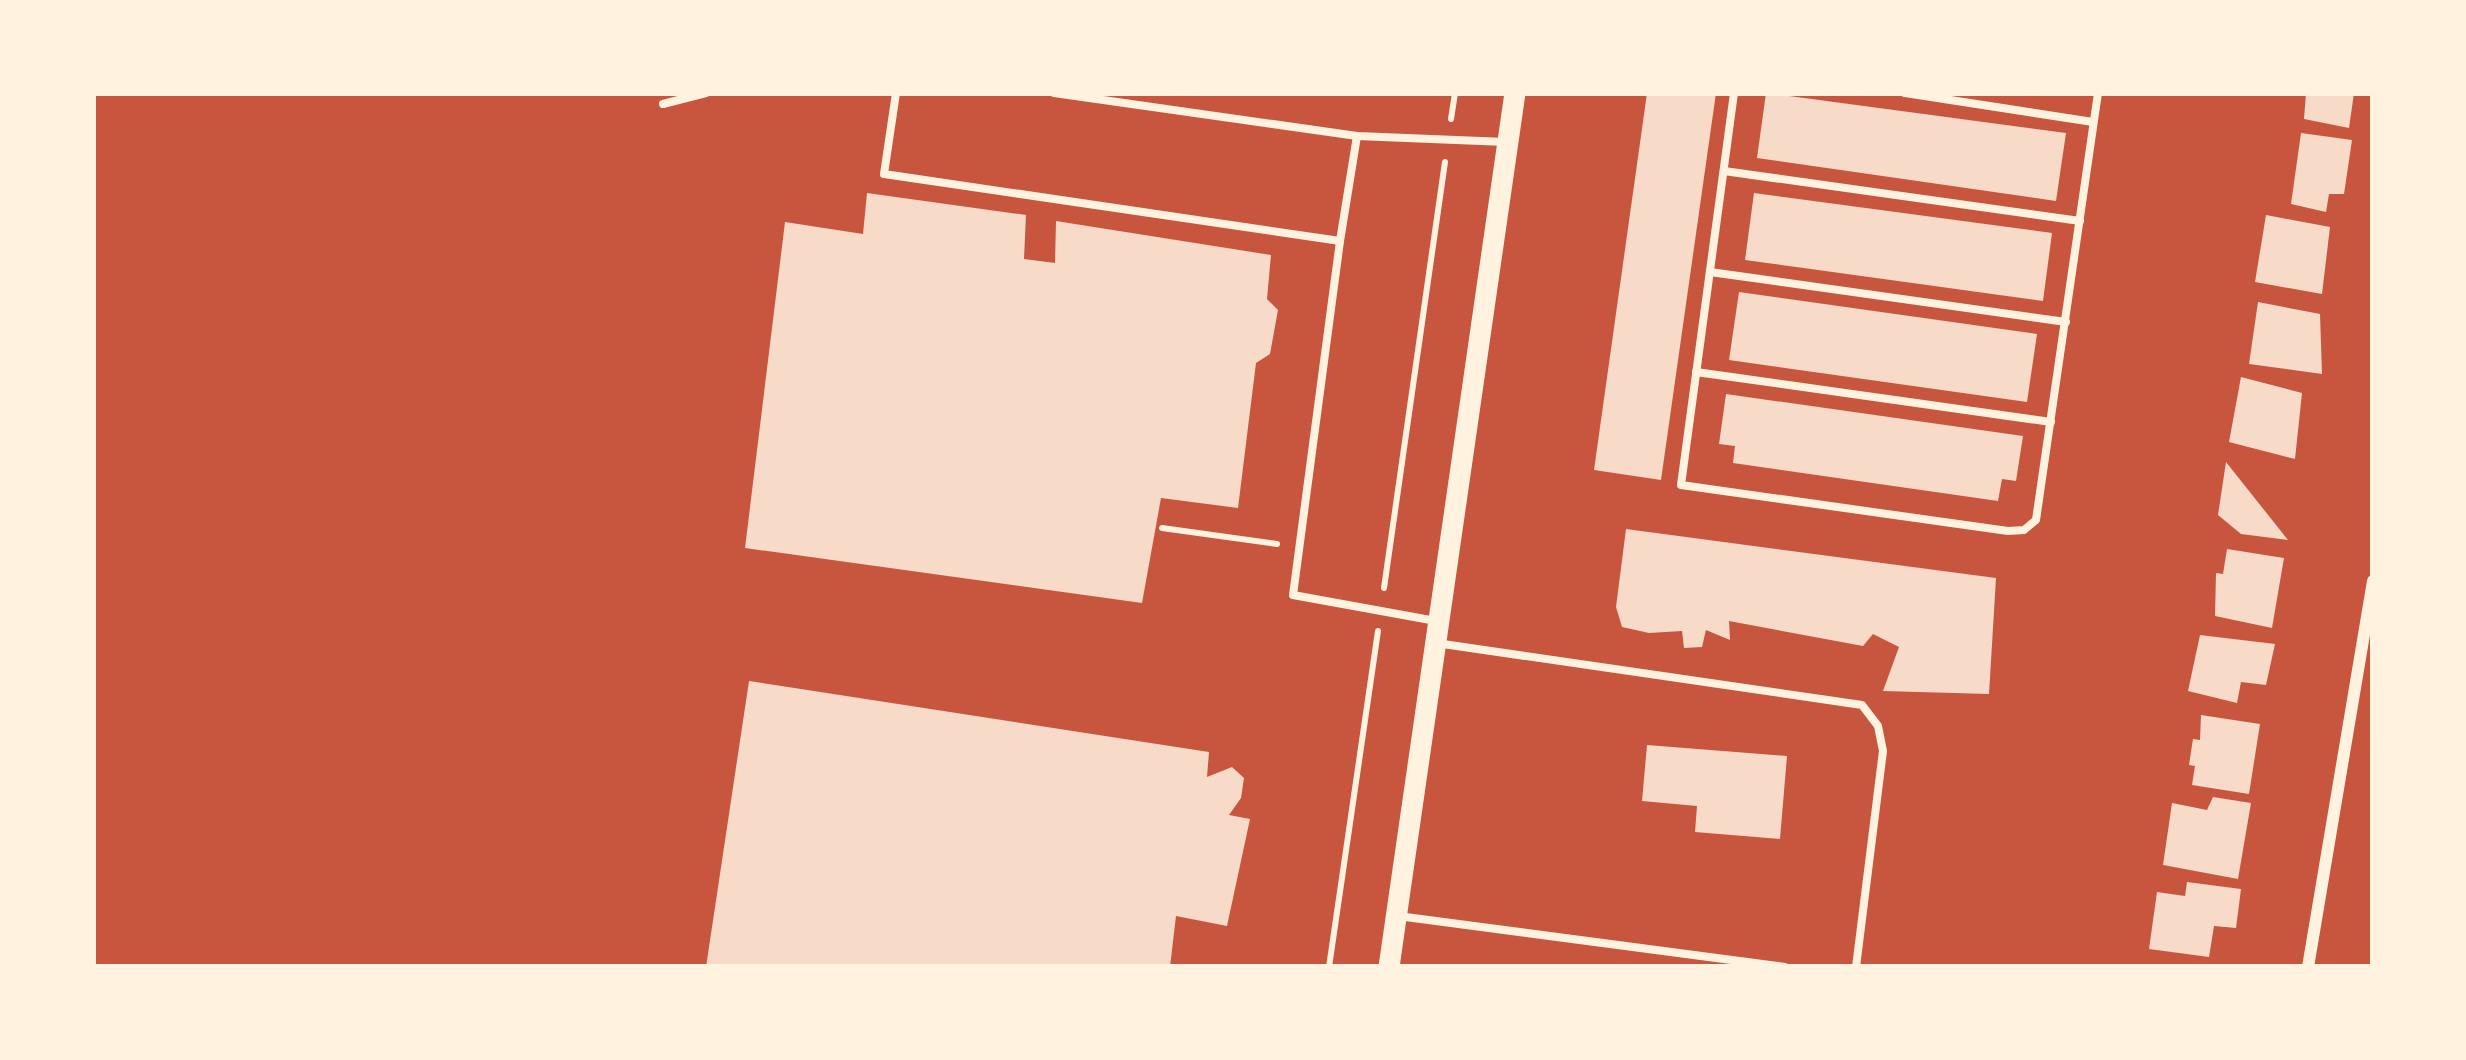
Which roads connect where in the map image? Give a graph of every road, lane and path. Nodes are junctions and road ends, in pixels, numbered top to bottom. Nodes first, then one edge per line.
1 (706, 93) edge
2 (896, 93) edge
3 (1054, 93) edge
4 (1454, 93) edge
5 (1514, 93) edge
6 (1734, 93) edge
7 (1905, 93) edge
8 (2098, 93) edge
9 (663, 104) dead end
10 (2094, 122) junction
11 (1357, 136) junction
12 (1448, 140) junction
13 (1508, 142) junction
14 (1724, 171) junction
15 (2080, 220) junction
16 (1340, 241) junction
17 (1710, 272) junction
18 (2066, 322) junction
19 (1696, 372) junction
20 (2051, 422) junction
21 (1162, 528) dead end
22 (1299, 547) junction
23 (2373, 581) edge
24 (1381, 610) junction
25 (1436, 632) junction
26 (1396, 915) junction
27 (1329, 967) edge
28 (1389, 967) edge
29 (1785, 967) edge
30 (1856, 967) edge
31 (2308, 967) edge

1 - 9 lane
2 - 16 lane
3 - 11 lane
4 - 12 path
5 - 13 main road
6 - 14 lane
7 - 10 lane
8 - 10 lane
10 - 15 lane
11 - 12 lane
11 - 16 lane
12 - 13 lane
12 - 24 path
13 - 25 main road
14 - 15 lane
14 - 17 lane
15 - 18 lane
16 - 22 lane
17 - 18 lane
17 - 19 lane
18 - 20 lane
19 - 20 lane
19 - 20 lane
21 - 22 path
22 - 24 lane
23 - 31 street
24 - 25 lane
24 - 27 path
25 - 26 main road
25 - 30 lane
26 - 28 main road
26 - 29 lane

